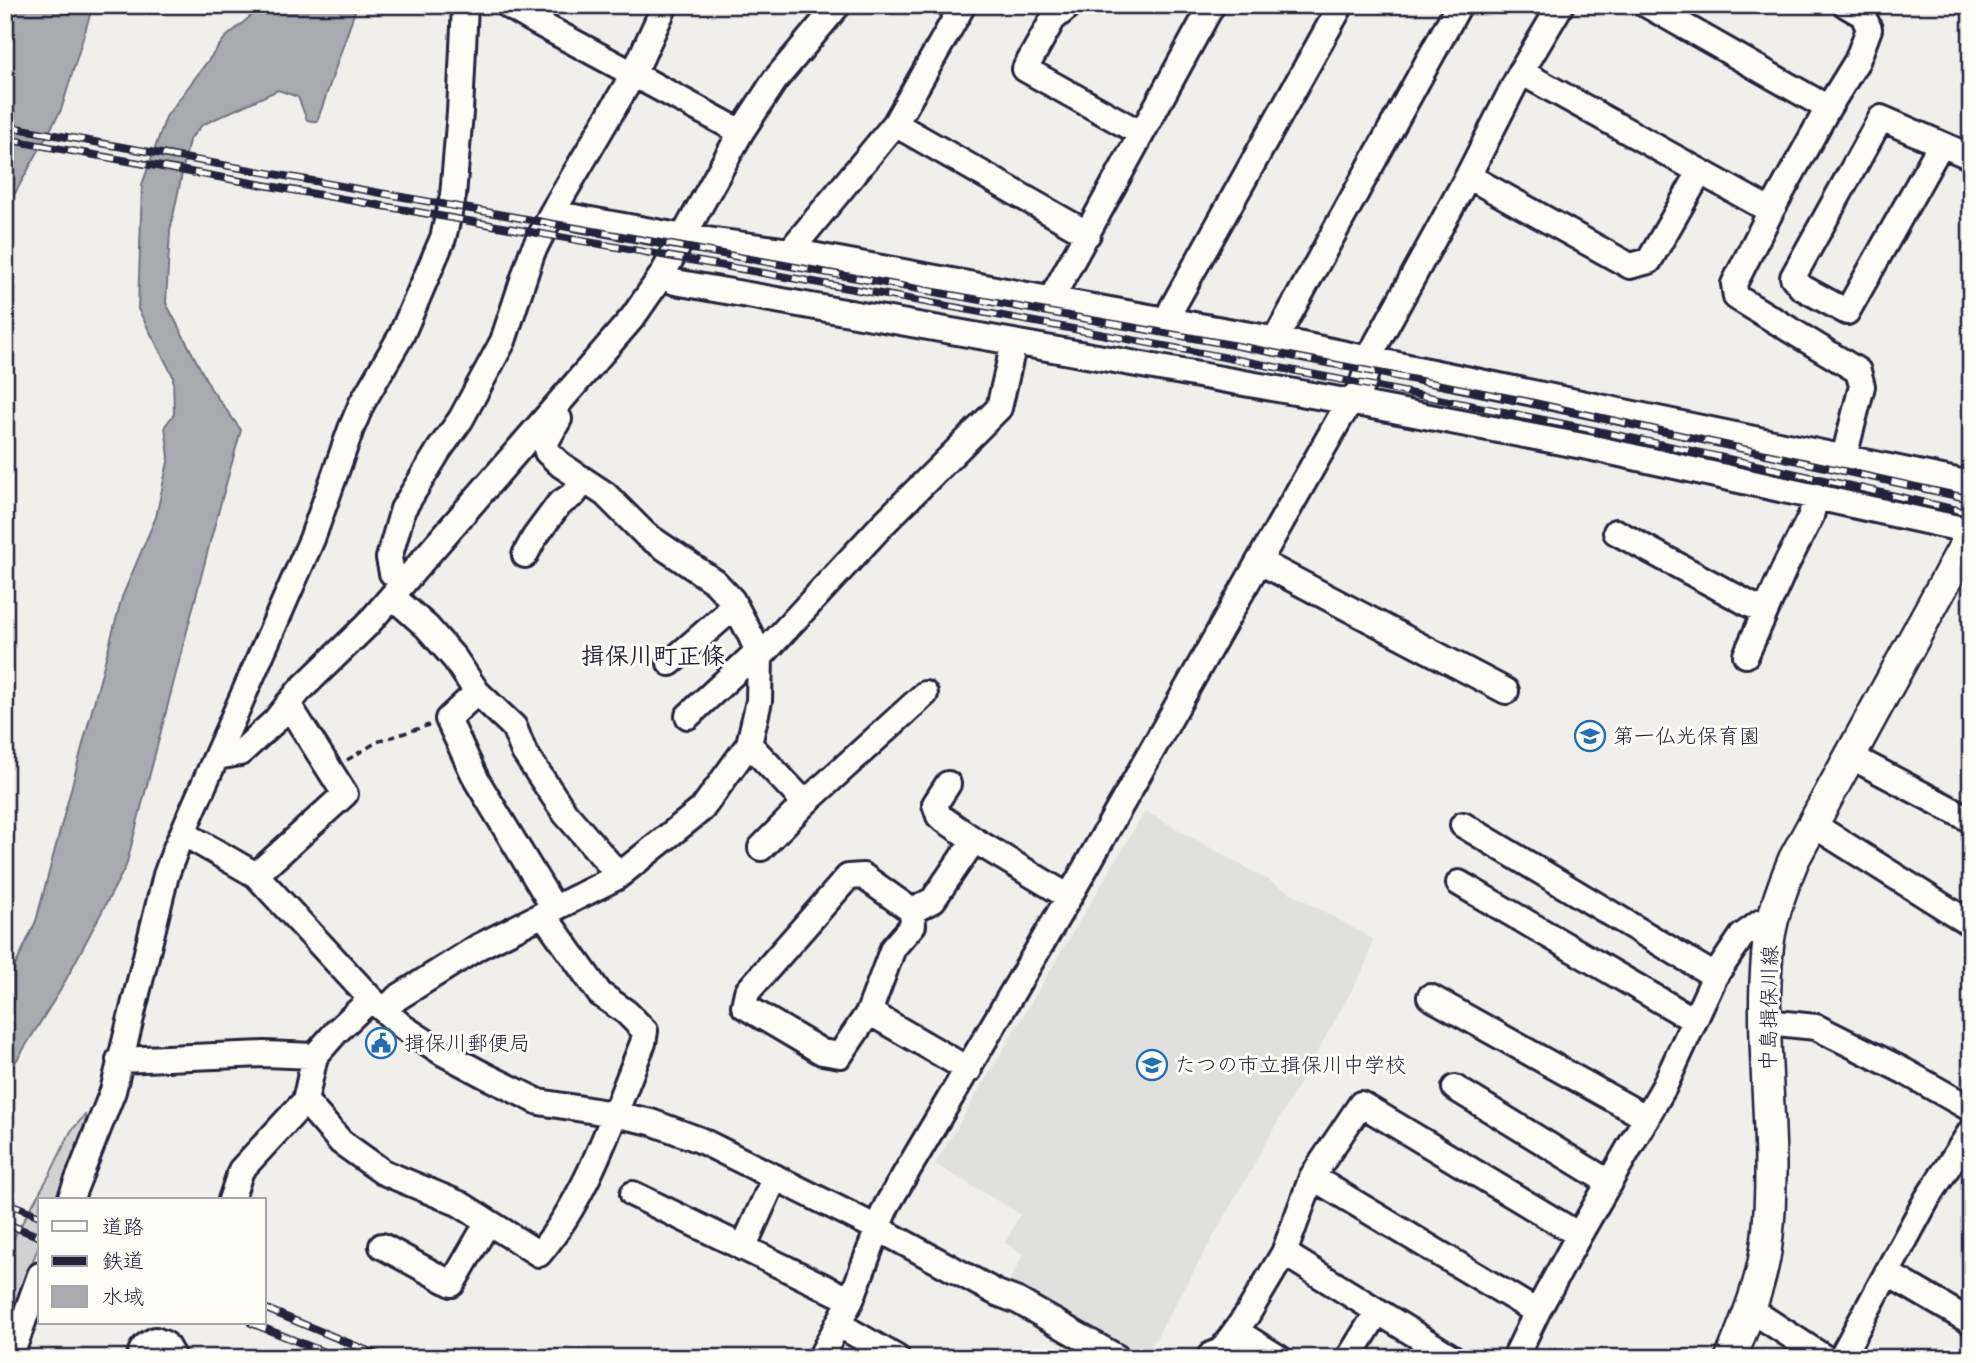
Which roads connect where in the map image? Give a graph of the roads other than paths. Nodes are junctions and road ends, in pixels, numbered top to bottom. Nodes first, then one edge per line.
1 (465, 5) edge
2 (507, 5) edge
3 (666, 5) edge
4 (838, 5) edge
5 (963, 5) edge
6 (1212, 5) edge
7 (1341, 5) edge
8 (1459, 5) edge
9 (1561, 5) edge
10 (1647, 5) edge
11 (1846, 5) edge
12 (1055, 10) edge
13 (541, 15) edge
14 (1521, 72) junction
15 (634, 73) junction
16 (1828, 108) junction
17 (895, 124) junction
18 (741, 132) junction
19 (1140, 133) junction
20 (1941, 144) junction
21 (1971, 157) edge
22 (1700, 172) junction
23 (1468, 176) junction
24 (1771, 211) junction
25 (552, 212) junction
26 (1088, 234) junction
27 (684, 237) junction
28 (790, 251) junction
29 (662, 275) junction
30 (1054, 300) junction
31 (1171, 320) junction
32 (1278, 340) junction
33 (1014, 343) junction
34 (1370, 358) junction
35 (565, 398) junction
36 (1351, 402) junction
37 (1844, 457) junction
38 (584, 480) junction
39 (1971, 484) edge
40 (1816, 496) junction
41 (1616, 532) dead end
42 (1971, 532) edge
43 (525, 555) dead end
44 (1259, 562) junction
45 (398, 589) junction
46 (732, 600) junction
47 (1765, 610) junction
48 (759, 654) junction
49 (1746, 655) dead end
50 (670, 663) dead end
51 (1506, 691) dead end
52 (477, 692) junction
53 (925, 694) dead end
54 (288, 704) junction
55 (688, 716) dead end
56 (749, 744) junction
57 (1850, 756) junction
58 (217, 757) junction
59 (948, 784) dead end
60 (805, 803) junction
61 (1971, 820) edge
62 (1812, 824) junction
63 (1463, 825) dead end
64 (183, 833) junction
65 (974, 840) junction
66 (761, 848) dead end
67 (256, 875) junction
68 (617, 877) junction
69 (1458, 883) dead end
70 (1069, 897) junction
71 (549, 911) junction
72 (912, 911) junction
73 (1773, 922) junction
74 (1971, 924) edge
75 (1715, 976) junction
76 (1430, 997) dead end
77 (378, 1004) junction
78 (869, 1012) junction
79 (1696, 1018) junction
80 (1766, 1022) junction
81 (315, 1056) junction
82 (119, 1060) junction
83 (969, 1070) junction
84 (1455, 1087) dead end
85 (305, 1101) junction
86 (1971, 1109) edge
87 (614, 1114) junction
88 (1647, 1118) junction
89 (1971, 1131) edge
90 (775, 1177) junction
91 (1312, 1177) junction
92 (1610, 1182) junction
93 (633, 1194) dead end
94 (71, 1198) edge
95 (232, 1198) edge
96 (488, 1222) junction
97 (877, 1228) junction
98 (1579, 1236) junction
99 (382, 1246) dead end
100 (743, 1248) junction
101 (1284, 1253) junction
102 (1887, 1273) junction
103 (38, 1281) edge
104 (851, 1300) junction
105 (1378, 1311) junction
106 (1749, 1311) junction
107 (1537, 1312) junction
108 (1971, 1322) edge
109 (838, 1324) junction
110 (1236, 1331) junction
111 (10, 1358) edge
112 (140, 1358) edge
113 (173, 1358) edge
114 (820, 1358) edge
115 (897, 1358) edge
116 (1118, 1358) edge
117 (1209, 1358) edge
118 (1279, 1358) edge
119 (1349, 1358) edge
120 (1453, 1358) edge
121 (1515, 1358) edge
122 (1731, 1358) edge
123 (1825, 1358) edge
124 (1841, 1358) edge

1 - 58 street
2 - 13 street
3 - 15 street
4 - 18 street
5 - 17 street
6 - 19 street
7 - 31 street
8 - 32 street
9 - 14 street
10 - 16 street
11 - 16 street
12 - 19 street
13 - 15 street
14 - 22 street
14 - 23 street
15 - 18 street
15 - 25 street
16 - 24 street
17 - 26 street
17 - 28 street
18 - 27 street
19 - 26 street
20 - 20 street
20 - 21 street
22 - 23 street
22 - 24 street
23 - 34 street
24 - 37 street
25 - 27 street
25 - 45 street
26 - 30 street
27 - 28 street
27 - 29 street
28 - 30 street
29 - 33 street
29 - 35 street
30 - 31 street
31 - 32 street
32 - 34 street
33 - 36 street
33 - 48 street
34 - 36 street
34 - 37 street
35 - 38 street
35 - 45 street
36 - 40 street
36 - 44 street
37 - 39 street
38 - 43 street
38 - 46 street
40 - 42 street
40 - 47 street
41 - 47 street
42 - 57 main road, 中島揖保川線
44 - 51 street
44 - 70 street
45 - 52 street
45 - 54 street
46 - 48 street
46 - 50 street
47 - 49 street
48 - 55 street
48 - 56 street
52 - 68 street
52 - 71 street
53 - 60 street
54 - 58 street
54 - 67 street
56 - 60 street
56 - 68 street
57 - 61 street
57 - 62 main road, 中島揖保川線
58 - 64 street
59 - 65 street
60 - 66 street
62 - 73 main road, 中島揖保川線
62 - 74 street
63 - 75 street
64 - 67 street
64 - 82 street
65 - 70 street
65 - 72 street
67 - 77 street
68 - 71 street
69 - 79 street
70 - 83 street
71 - 77 street
71 - 87 street
72 - 78 street
72 - 78 street
73 - 75 street
73 - 80 main road, 中島揖保川線
75 - 79 street
76 - 88 street
77 - 81 street
77 - 87 street
78 - 83 street
79 - 88 street
80 - 86 street
80 - 106 main road, 中島揖保川線
81 - 82 street
81 - 85 street
82 - 94 street
83 - 97 street
84 - 92 street
85 - 95 street
85 - 96 street
87 - 90 street
87 - 96 street
88 - 92 street
89 - 102 street
90 - 97 street
90 - 100 street
91 - 98 street
91 - 101 street
91 - 107 street
92 - 98 street
93 - 100 street
96 - 99 street
97 - 104 street
97 - 116 street
98 - 107 street
100 - 104 street
101 - 105 street
101 - 110 street
102 - 108 street
102 - 124 street
103 - 111 street
104 - 109 street
105 - 119 street
105 - 120 street
106 - 122 main road, 中島揖保川線
106 - 123 street
107 - 121 street
109 - 114 street
109 - 115 street
110 - 117 street
110 - 118 street
112 - 113 street

